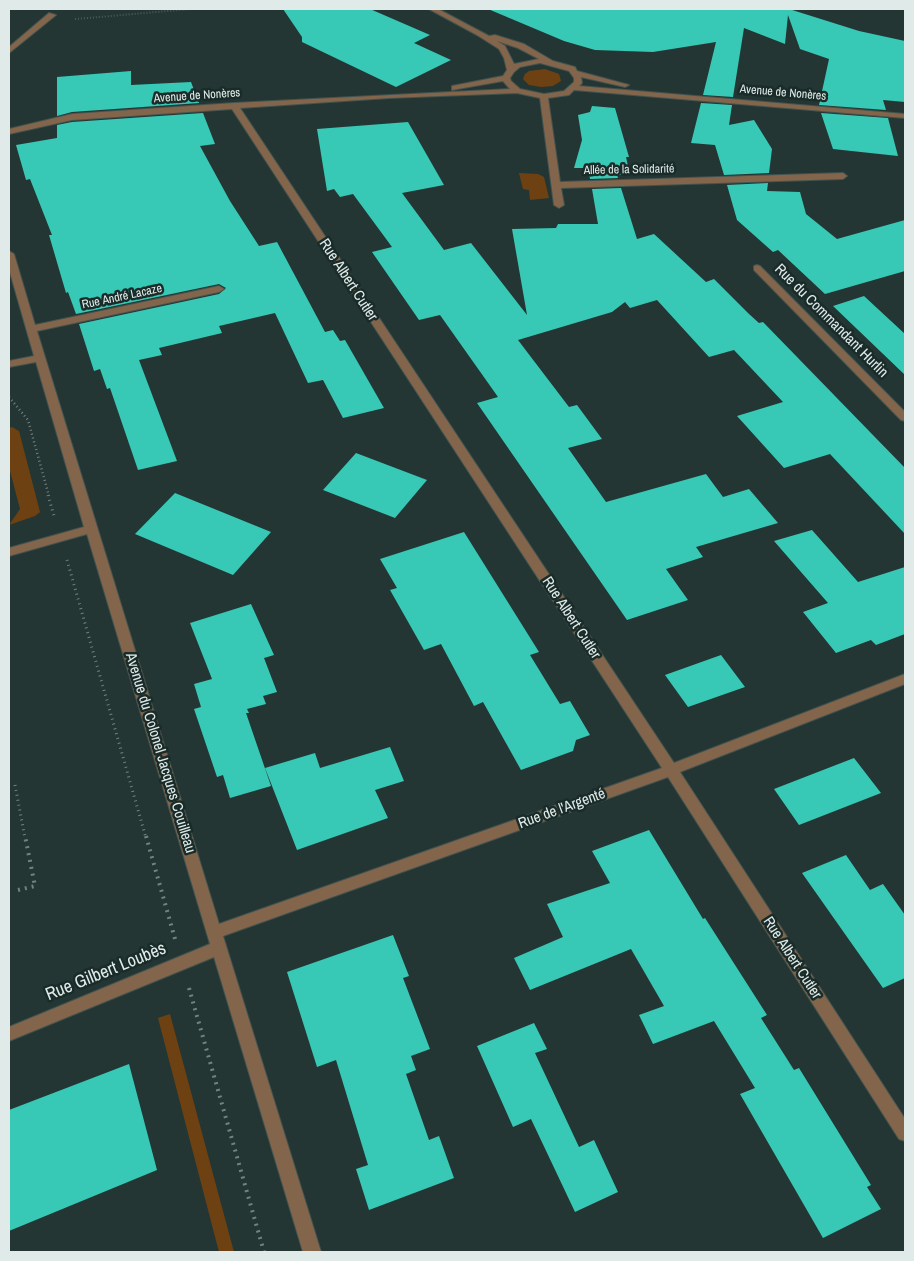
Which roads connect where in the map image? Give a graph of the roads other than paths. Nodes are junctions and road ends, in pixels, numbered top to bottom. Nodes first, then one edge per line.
1 (434, 9) edge
2 (52, 15) road end
3 (480, 33) junction
4 (9, 51) edge
5 (552, 62) junction
6 (576, 73) junction
7 (509, 74) junction
8 (574, 88) junction
9 (518, 91) junction
10 (659, 94) junction
11 (389, 96) junction
12 (544, 96) junction
13 (234, 105) junction
14 (905, 116) edge
15 (9, 131) edge
16 (842, 176) dead end
17 (556, 184) junction
18 (559, 205) dead end
19 (9, 254) edge
20 (756, 268) dead end
21 (219, 289) dead end
22 (31, 329) junction
23 (39, 358) junction
24 (9, 364) edge
25 (905, 418) edge
26 (90, 529) junction
27 (9, 552) edge
28 (905, 679) edge
29 (671, 770) junction
30 (218, 940) junction
31 (9, 1034) edge
32 (905, 1133) edge
33 (312, 1252) edge

1 - 3 street
2 - 4 street
3 - 5 street, Avenue de Nonères
3 - 7 street
5 - 6 street, Avenue de Nonères
5 - 7 street, Avenue de Nonères
6 - 8 street
6 - 10 street, Avenue de Nonères
7 - 9 street
7 - 11 street, Avenue de Nonères
8 - 10 street, Avenue de Nonères
8 - 12 street
9 - 11 street, Avenue de Nonères
9 - 12 street, Avenue de Nonères
10 - 14 street, Avenue de Nonères
11 - 13 street, Avenue de Nonères
12 - 17 street
13 - 15 street, Avenue de Nonères
13 - 29 street, Rue Albert Cutler
16 - 17 street, Allée de la Solidarité
17 - 18 street
19 - 22 street, Avenue du Colonel Jacques Couilleau
20 - 25 street, Rue du Commandant Hurlin
21 - 22 street, Rue André Lacaze
22 - 23 street, Avenue du Colonel Jacques Couilleau
23 - 24 street
23 - 26 street, Avenue du Colonel Jacques Couilleau
26 - 27 street
26 - 30 street, Avenue du Colonel Jacques Couilleau
28 - 29 street, Rue de l'Argenté
29 - 30 street, Rue de l'Argenté
29 - 32 street, Rue Albert Cutler
30 - 31 street, Rue Gilbert Loubès
30 - 33 street, Avenue du Colonel Jacques Couilleau

